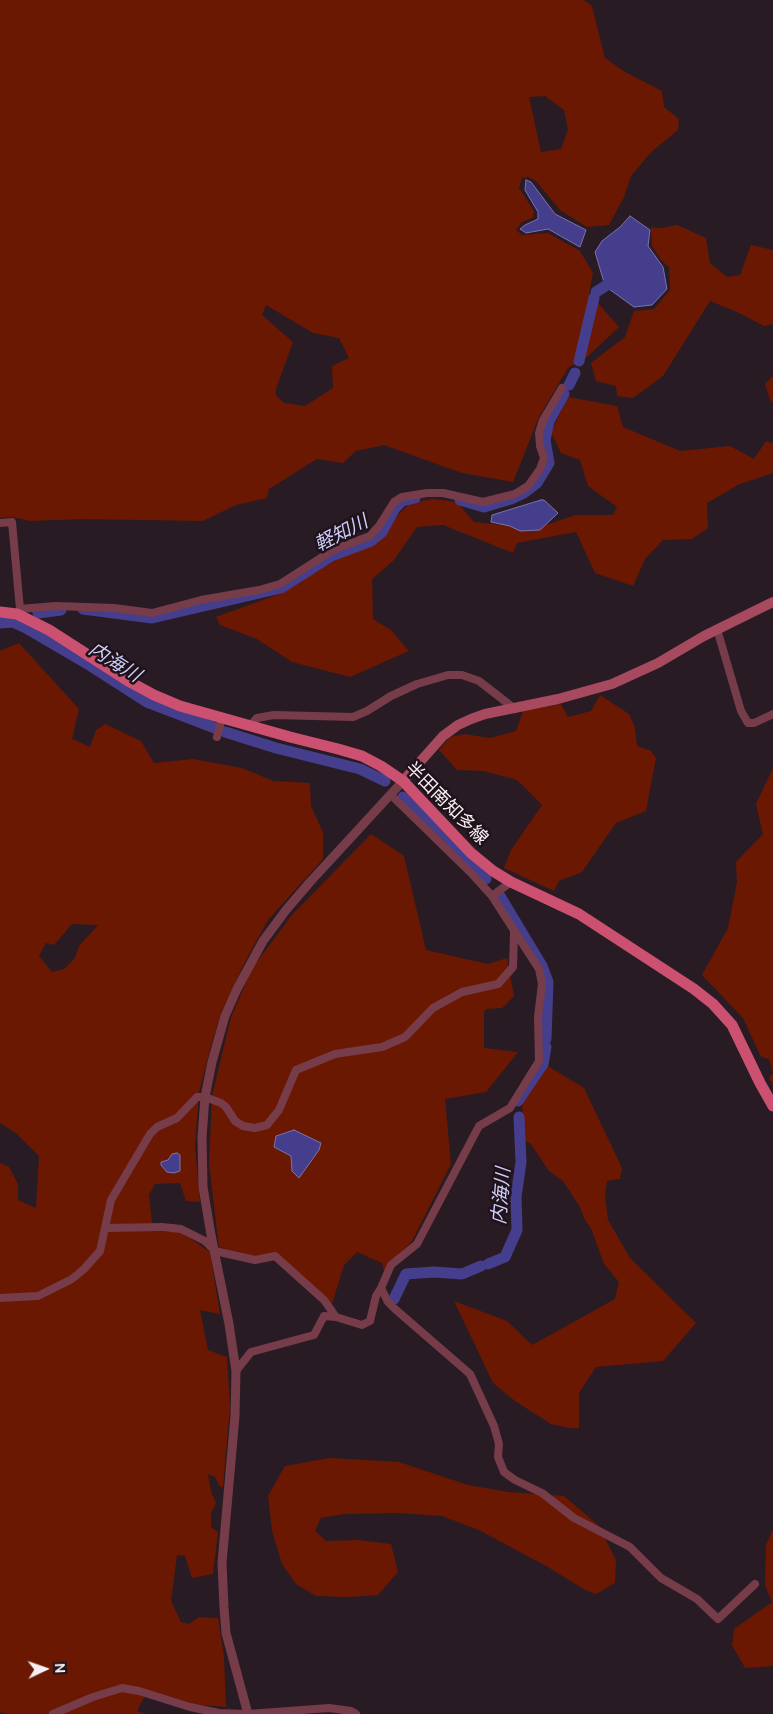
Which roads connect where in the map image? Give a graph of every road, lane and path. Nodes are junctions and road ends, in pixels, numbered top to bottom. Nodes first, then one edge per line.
1 (562, 388) dead end
2 (0, 523) edge
3 (773, 602) edge
4 (0, 612) edge
5 (19, 612) junction
6 (717, 629) junction
7 (515, 709) junction
8 (773, 714) edge
9 (222, 718) junction
10 (250, 726) junction
11 (218, 737) dead end
12 (403, 781) junction
13 (390, 795) junction
14 (511, 882) junction
15 (492, 896) junction
16 (514, 933) junction
17 (205, 1097) junction
18 (773, 1106) edge
19 (106, 1228) junction
20 (215, 1251) junction
21 (381, 1288) junction
22 (0, 1298) edge
23 (336, 1317) junction
24 (236, 1371) junction
25 (755, 1584) dead end
26 (54, 1714) edge
27 (248, 1714) edge
28 (356, 1714) edge

1 - 5 street
2 - 5 street
3 - 6 main road
4 - 5 main road, 半田南知多線
5 - 9 main road, 半田南知多線
6 - 7 main road
6 - 8 street
7 - 10 street
7 - 12 main road
9 - 10 main road, 半田南知多線
9 - 11 street
10 - 12 main road, 半田南知多線
12 - 13 street
12 - 14 main road, 半田南知多線
13 - 15 street
13 - 17 street
14 - 15 street
14 - 18 main road, 半田南知多線
15 - 16 street
16 - 17 street
16 - 21 street
17 - 19 street
17 - 20 street
19 - 20 street
19 - 22 street
20 - 23 street
20 - 24 street
21 - 23 street
21 - 25 street
23 - 24 street
24 - 27 street
26 - 27 street
27 - 28 street

